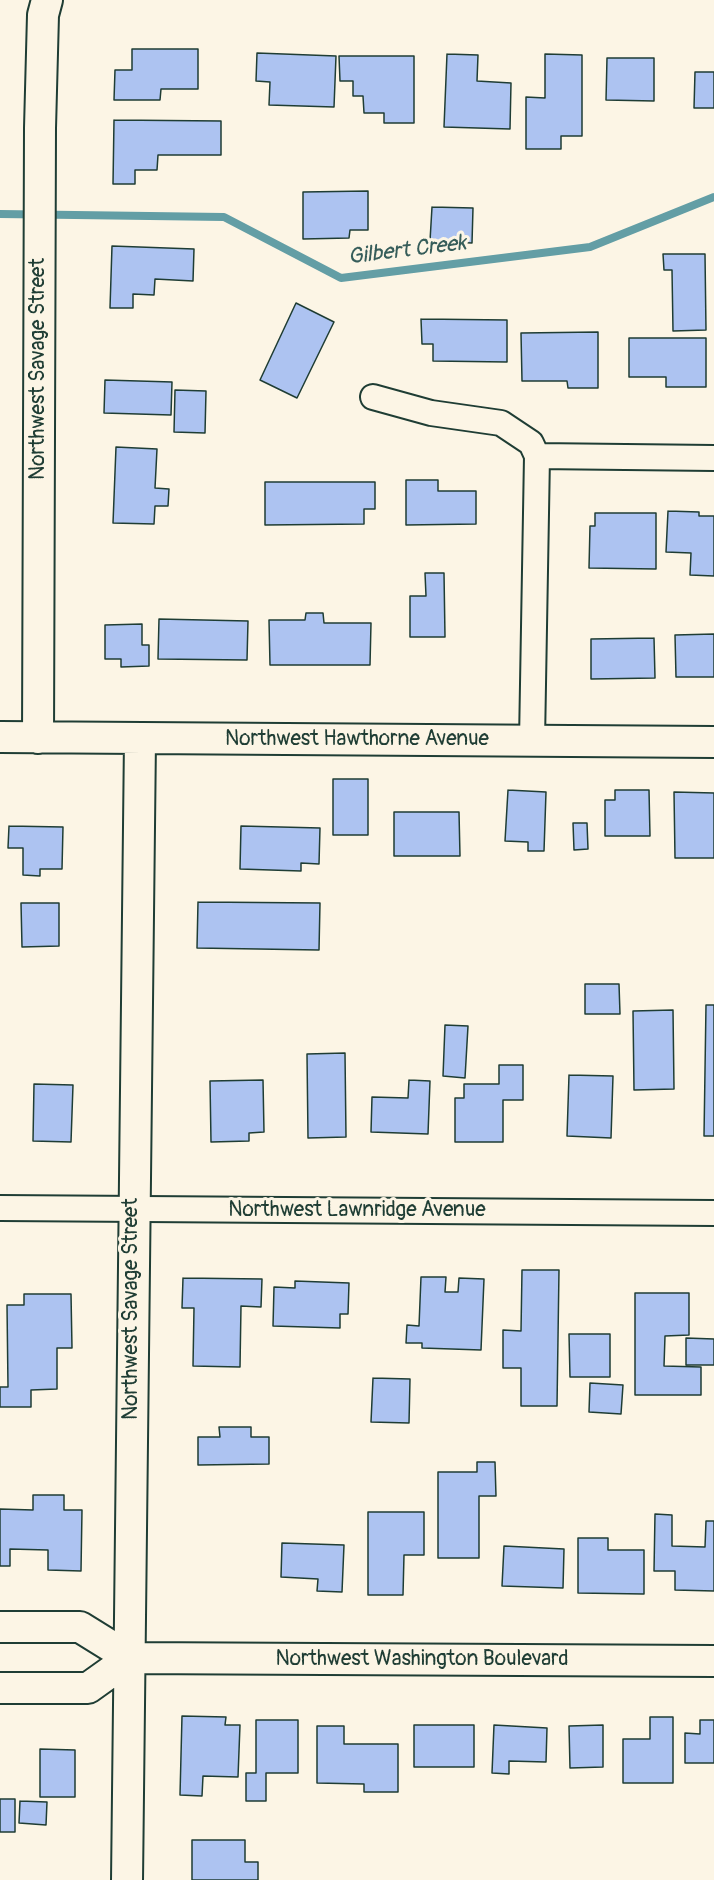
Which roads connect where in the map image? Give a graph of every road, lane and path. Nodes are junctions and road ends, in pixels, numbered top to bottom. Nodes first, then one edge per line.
1 (47, 0) edge
2 (373, 397) dead end
3 (537, 456) junction
4 (714, 458) edge
5 (0, 737) edge
6 (38, 738) junction
7 (140, 739) junction
8 (532, 741) junction
9 (714, 742) edge
10 (0, 1208) edge
11 (133, 1209) junction
12 (714, 1213) edge
13 (0, 1627) edge
14 (130, 1658) junction
15 (714, 1661) edge
16 (0, 1688) edge
17 (128, 1880) edge

1 - 6 street, Northwest Savage Street
2 - 3 street
3 - 4 street
3 - 8 street
5 - 6 street, Northwest Hawthorne Avenue
6 - 7 street, Northwest Hawthorne Avenue
7 - 8 street, Northwest Hawthorne Avenue
7 - 11 street, Northwest Savage Street
8 - 9 street, Northwest Hawthorne Avenue
10 - 11 street, Northwest Lawnridge Avenue
11 - 12 street, Northwest Lawnridge Avenue
11 - 14 street, Northwest Savage Street
13 - 14 street
14 - 15 street, Northwest Washington Boulevard
14 - 16 street
14 - 17 street, Northwest Savage Street

